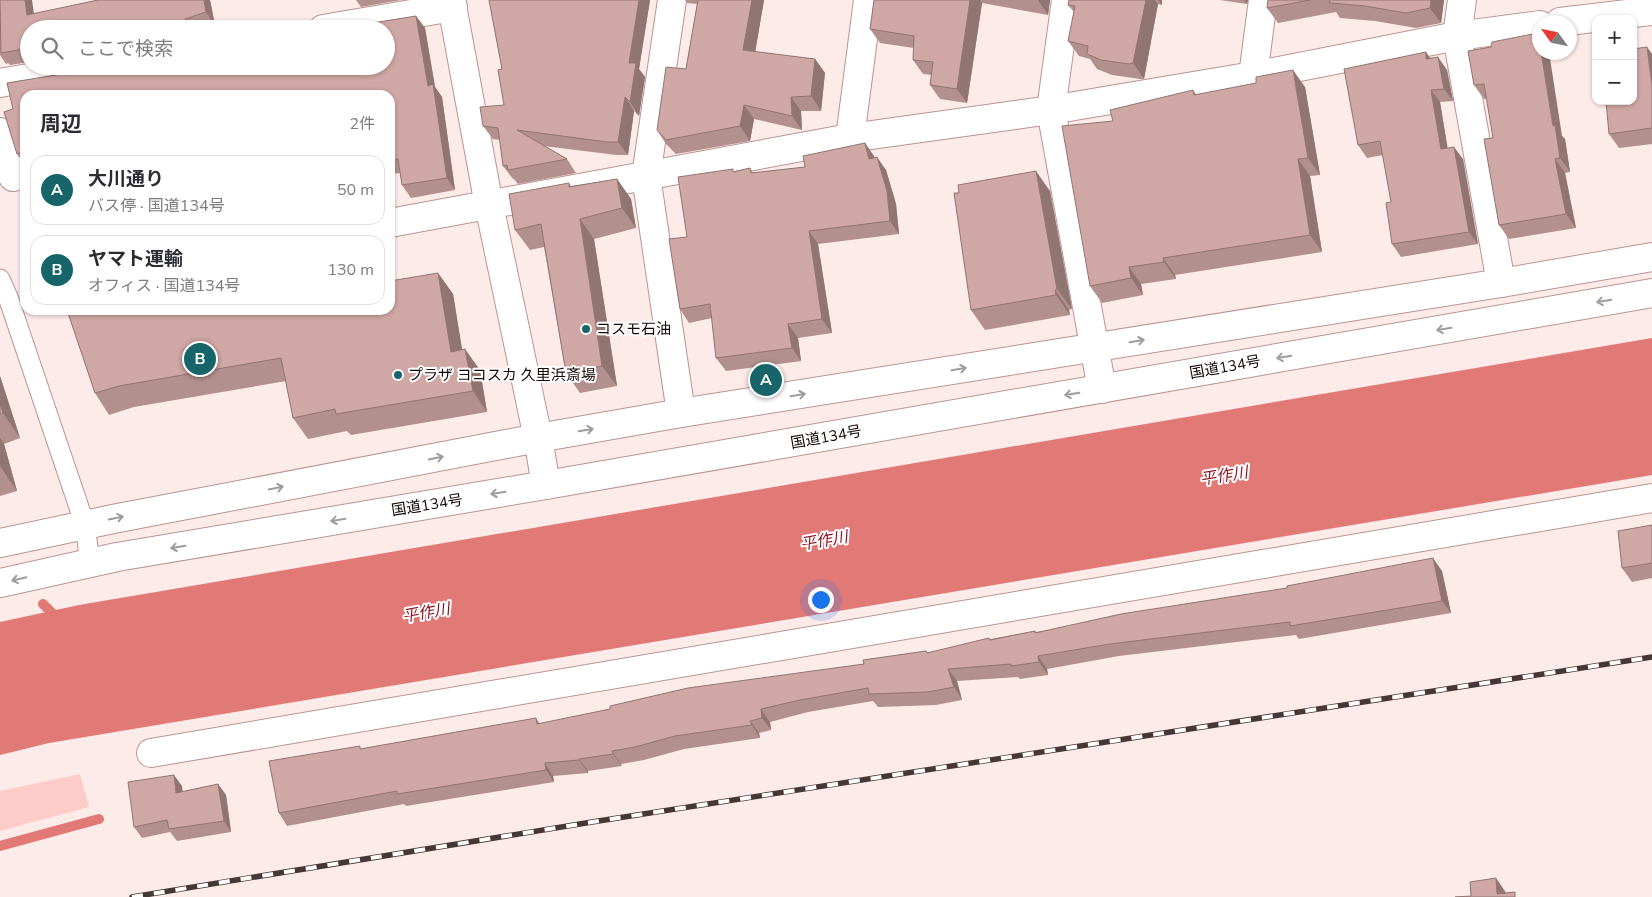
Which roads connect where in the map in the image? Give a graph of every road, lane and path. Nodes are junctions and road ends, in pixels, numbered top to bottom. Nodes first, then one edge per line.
1 (672, 0) edge
2 (868, 0) edge
3 (1066, 0) edge
4 (1263, 0) edge
5 (1462, 0) edge
6 (452, 4) edge
7 (1652, 11) edge
8 (369, 20) edge
9 (1577, 20) edge
10 (1532, 26) edge
11 (1457, 36) junction
12 (46, 75) edge
13 (1253, 76) junction
14 (0, 83) edge
15 (1051, 110) junction
16 (0, 132) edge
17 (850, 138) junction
18 (646, 176) junction
19 (13, 177) dead end
20 (489, 205) junction
21 (395, 222) edge
22 (1652, 256) edge
23 (0, 279) edge
24 (1500, 283) junction
25 (1652, 293) edge
26 (1094, 348) junction
27 (1102, 389) junction
28 (680, 413) junction
29 (538, 438) junction
30 (546, 485) junction
31 (1652, 498) edge
32 (85, 525) junction
33 (0, 543) edge
34 (90, 563) junction
35 (0, 583) edge
36 (151, 753) dead end

1 - 18 main road
2 - 17 main road
3 - 15 main road
4 - 13 main road
5 - 11 main road
6 - 8 main road
6 - 20 main road
7 - 9 main road
10 - 11 main road
11 - 13 main road
11 - 24 main road
12 - 14 main road
13 - 15 main road
15 - 17 main road
15 - 26 main road
16 - 19 main road
17 - 18 main road
18 - 20 main road
18 - 28 main road
20 - 21 main road
20 - 29 main road
22 - 24 main road
23 - 32 lane
26 -> 24 main road
25 -> 27 main road, 国道134号
26 - 27 main road
28 -> 26 main road
27 -> 30 main road, 国道134号
29 -> 28 main road
29 - 30 main road
32 -> 29 main road
30 -> 34 main road, 国道134号
31 - 36 main road
32 - 33 main road
32 - 34 lane
34 -> 35 main road, 国道134号

